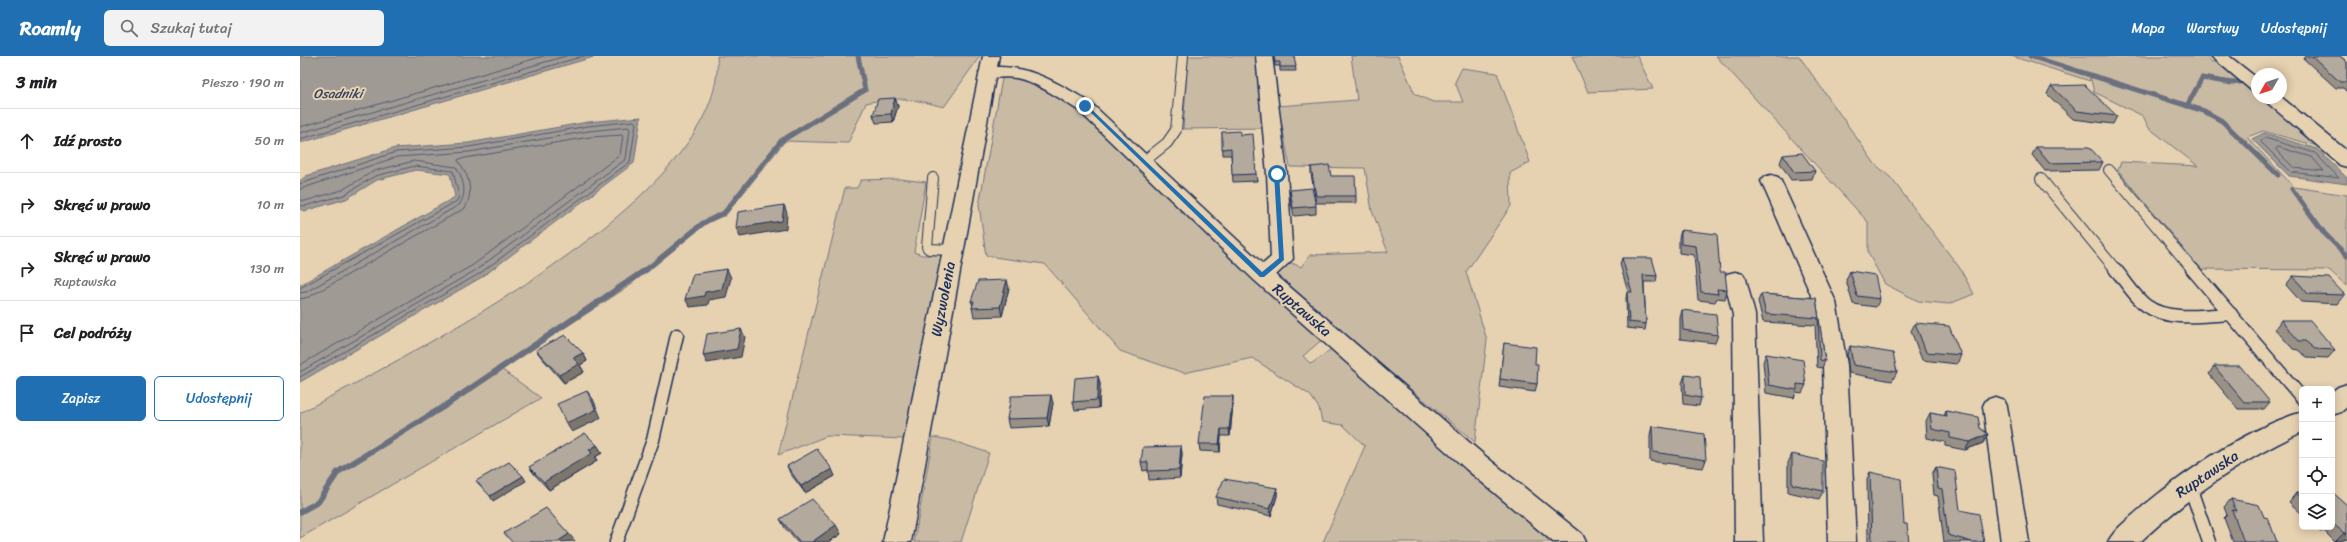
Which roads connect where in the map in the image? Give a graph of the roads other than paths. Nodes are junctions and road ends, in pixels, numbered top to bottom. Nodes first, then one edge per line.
1 (1182, 56) edge
2 (1264, 56) edge
3 (2219, 56) edge
4 (989, 64) edge
5 (2251, 81) edge
6 (2278, 104) edge
7 (2347, 161) edge
8 (1142, 162) junction
9 (2109, 170) dead end
10 (933, 178) dead end
11 (2041, 179) dead end
12 (1771, 181) dead end
13 (953, 250) junction
14 (1262, 276) junction
15 (1735, 279) dead end
16 (2231, 314) junction
17 (677, 336) dead end
18 (2347, 393) edge
19 (2299, 394) edge
20 (2335, 403) edge
21 (1995, 406) dead end
22 (2300, 422) edge
23 (2189, 484) junction
24 (616, 542) edge
25 (897, 542) edge
26 (1572, 542) edge
27 (1749, 542) edge
28 (1842, 542) edge
29 (2015, 542) edge
30 (2122, 542) edge
31 (2209, 542) edge

1 - 8 lane
2 - 14 street
3 - 5 street
4 - 8 street, Ruptawska
4 - 13 street, Wyzwolenia
6 - 7 street
8 - 14 street, Ruptawska
9 - 16 lane
10 - 13 lane
11 - 16 lane
12 - 28 street
13 - 25 street, Wyzwolenia
14 - 26 street, Ruptawska
15 - 27 street
16 - 19 lane
17 - 24 lane
18 - 20 street
21 - 29 street
22 - 23 street, Ruptawska
23 - 30 street, Ruptawska
23 - 31 lane

